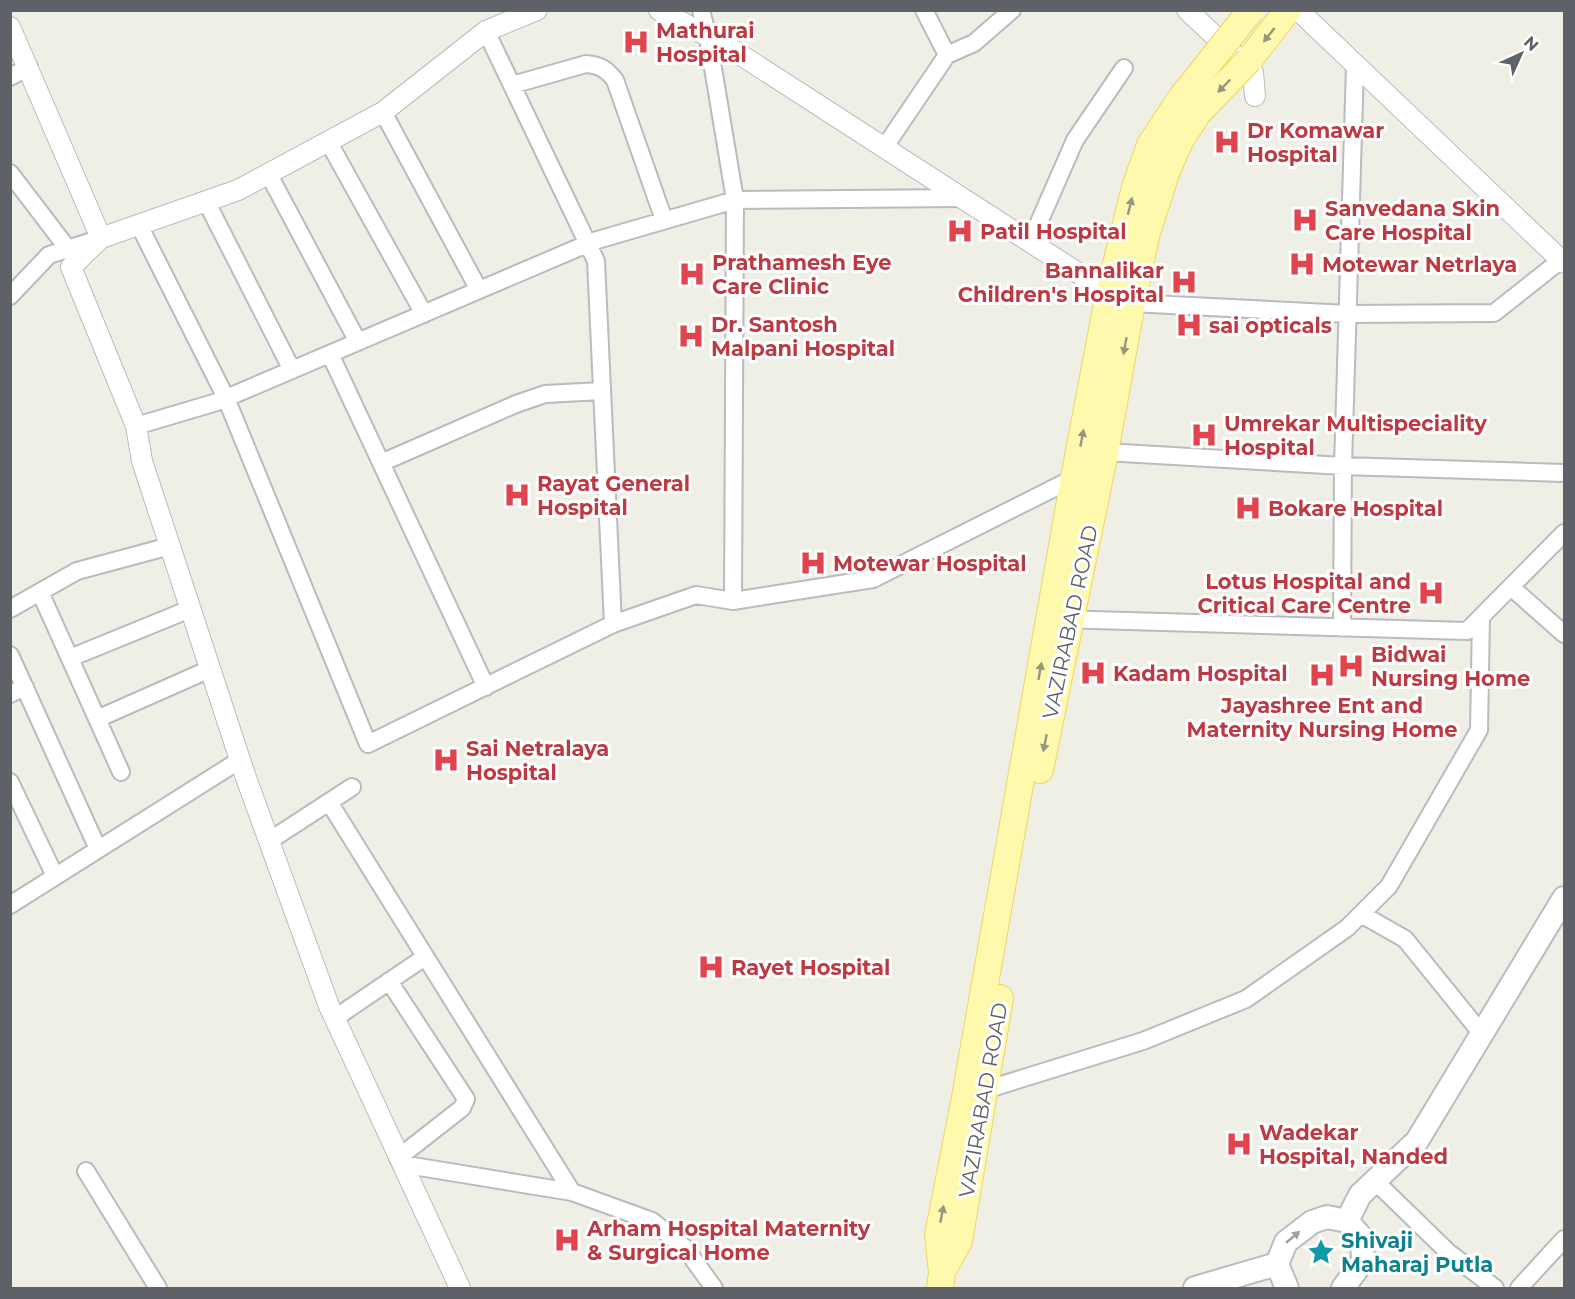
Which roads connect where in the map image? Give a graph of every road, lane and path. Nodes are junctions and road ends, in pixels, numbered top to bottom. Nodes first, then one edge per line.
1 (537, 10) edge
2 (659, 10) edge
3 (700, 10) edge
4 (924, 10) edge
5 (1012, 10) edge
6 (1187, 10) edge
7 (1251, 10) edge
8 (1288, 10) edge
9 (1298, 10) edge
10 (10, 27) edge
11 (486, 30) junction
12 (708, 38) junction
13 (947, 55) junction
14 (1354, 66) junction
15 (29, 67) junction
16 (1124, 68) dead end
17 (10, 77) edge
18 (512, 86) junction
19 (1255, 96) dead end
20 (1190, 105) junction
21 (383, 112) junction
22 (328, 141) junction
23 (884, 148) junction
24 (10, 173) edge
25 (268, 173) junction
26 (961, 198) junction
27 (735, 200) junction
28 (206, 201) junction
29 (664, 220) junction
30 (139, 225) junction
31 (101, 238) junction
32 (1030, 243) junction
33 (586, 244) junction
34 (68, 249) junction
35 (1563, 262) edge
36 (479, 290) junction
37 (10, 296) edge
38 (1120, 298) junction
39 (424, 314) junction
40 (1348, 314) junction
41 (358, 342) junction
42 (330, 354) junction
43 (292, 370) junction
44 (1093, 379) junction
45 (1118, 383) junction
46 (602, 391) junction
47 (226, 398) junction
48 (136, 426) junction
49 (1105, 452) junction
50 (381, 463) junction
51 (1343, 466) junction
52 (1564, 473) edge
53 (1074, 478) junction
54 (1564, 533) edge
55 (170, 546) junction
56 (1511, 587) junction
57 (40, 592) junction
58 (733, 601) junction
59 (10, 609) edge
60 (190, 609) junction
61 (1481, 617) junction
62 (1060, 619) junction
63 (613, 624) junction
64 (1342, 628) junction
65 (1564, 634) edge
66 (10, 655) edge
67 (70, 658) junction
68 (210, 669) junction
69 (486, 687) junction
70 (18, 690) edge
71 (97, 719) junction
72 (240, 760) junction
73 (122, 772) dead end
74 (10, 782) edge
75 (352, 787) dead end
76 (329, 802) junction
77 (269, 841) junction
78 (98, 849) junction
79 (55, 876) junction
80 (1564, 898) edge
81 (10, 905) edge
82 (1361, 914) junction
83 (424, 957) junction
84 (389, 981) junction
85 (334, 1018) junction
86 (1482, 1034) junction
87 (985, 1090) junction
88 (400, 1161) junction
89 (86, 1171) dead end
90 (1375, 1181) junction
91 (572, 1192) junction
92 (1347, 1221) junction
93 (1564, 1239) edge
94 (1277, 1264) junction
95 (941, 1280) edge
96 (158, 1288) edge
97 (460, 1288) edge
98 (714, 1288) edge
99 (1195, 1288) edge
100 (1287, 1288) edge
101 (1343, 1288) edge
102 (1495, 1288) edge
103 (1519, 1288) edge

1 - 11 street
2 - 12 street
3 - 12 street
4 - 13 street
5 - 13 street
6 - 19 street
7 - 20 main road, VAZIRABAD ROAD, bridge
8 -> 20 main road, VAZIRABAD ROAD, bridge
9 - 14 street
10 - 15 street
11 - 18 street
11 - 21 street
12 - 23 street
12 - 27 street
13 - 23 street
14 - 35 street
14 - 40 street
15 - 17 street
15 - 31 street
16 - 32 street
18 - 29 street
18 - 33 street
20 - 38 main road, VAZIRABAD ROAD
21 - 22 street
21 - 36 street
22 - 25 street
22 - 39 street
23 - 26 street
24 - 34 street
25 - 28 street
25 - 41 street
26 - 27 street
26 - 32 street
27 - 29 street
27 - 58 street
28 - 30 street
28 - 43 street
29 - 33 street
30 - 31 street
30 - 47 street
31 - 34 street
31 - 48 street
32 - 38 street
33 - 36 street
33 - 46 street
34 - 37 street
35 - 40 street
36 - 39 street
38 - 40 street
38 - 44 main road, VAZIRABAD ROAD
38 -> 45 main road, VAZIRABAD ROAD
39 - 41 street
40 - 51 street
41 - 42 street
42 - 43 street
42 - 50 street
43 - 47 street
44 - 45 main road
53 -> 44 main road, VAZIRABAD ROAD
45 - 49 main road, VAZIRABAD ROAD
46 - 50 street
46 - 63 street
47 - 48 street
47 - 69 street
48 - 55 street
49 - 51 street
49 - 62 main road, VAZIRABAD ROAD
50 - 69 street
51 - 52 street
51 - 64 street
53 - 58 street
53 - 62 main road, VAZIRABAD ROAD
54 - 56 street
55 - 57 street
55 - 60 street
56 - 61 street
56 - 65 street
57 - 59 street
57 - 67 street
58 - 63 street
60 - 67 street
60 - 68 street
61 - 64 street
61 - 82 street
62 - 64 street
62 -> 87 main road, VAZIRABAD ROAD
95 -> 62 main road, VAZIRABAD ROAD
63 - 69 street
66 - 70 street
67 - 71 street
68 - 71 street
68 - 72 street
70 - 78 street
71 - 73 street
72 - 77 street
72 - 78 street
74 - 79 street
75 - 76 street
76 - 77 street
76 - 83 street
77 - 85 street
78 - 79 street
79 - 81 street
80 - 86 main road
82 - 86 street
82 - 87 street
83 - 84 street
83 - 91 street
84 - 85 street
84 - 88 street
85 - 88 street
86 - 90 main road
87 - 95 main road, VAZIRABAD ROAD
88 - 91 street
88 - 97 street
89 - 96 street
90 - 92 main road
90 - 102 street
91 - 98 street
94 -> 92 main road
92 - 101 main road
93 - 103 street
94 - 99 main road
94 - 100 main road

